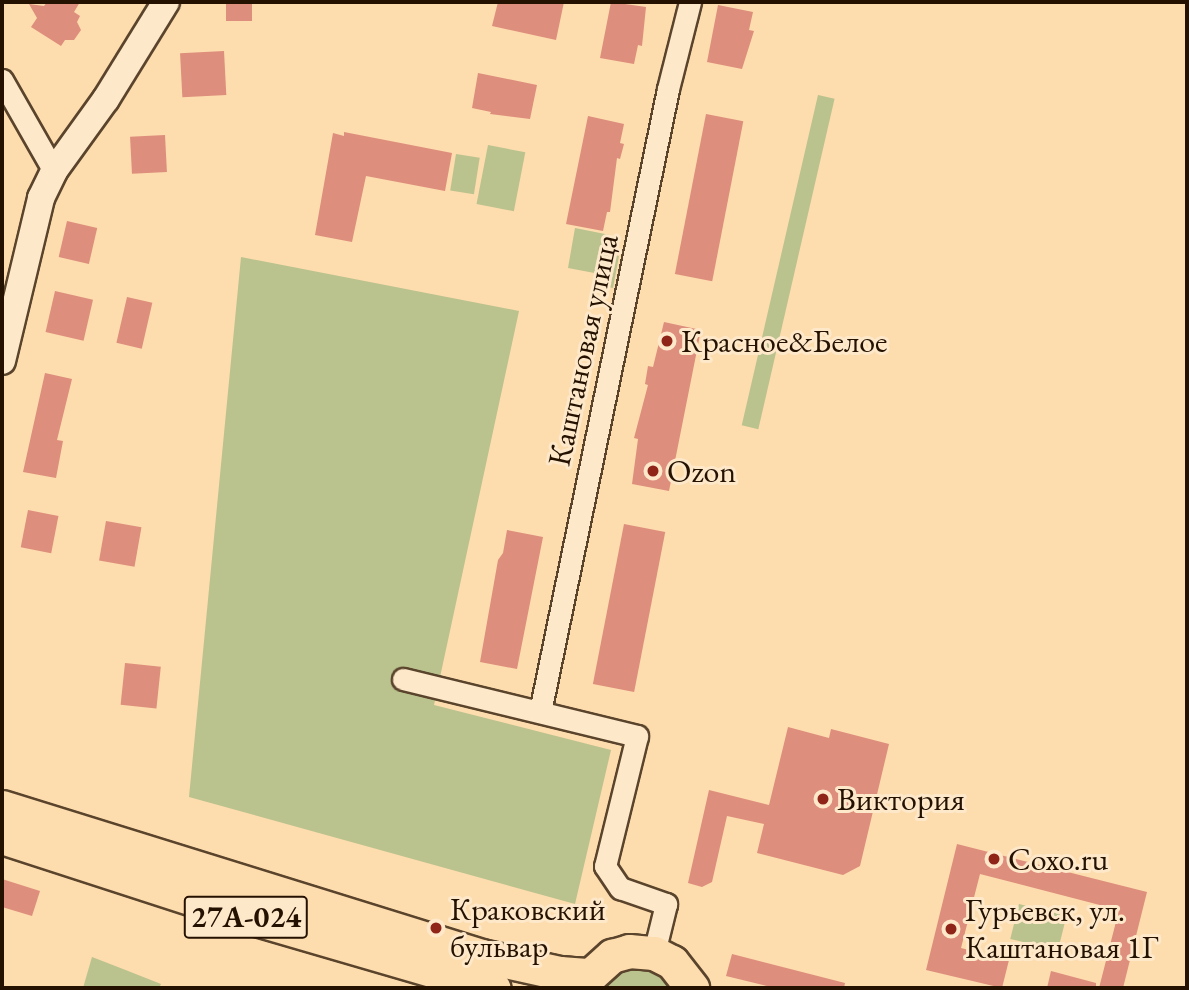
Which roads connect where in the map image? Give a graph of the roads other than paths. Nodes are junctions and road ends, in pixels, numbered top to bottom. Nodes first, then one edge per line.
1 (166, 2) edge
2 (690, 2) edge
3 (2, 80) edge
4 (54, 171) junction
5 (2, 361) edge
6 (403, 679) dead end
7 (540, 712) junction
8 (2, 807) edge
9 (2, 837) edge
10 (654, 953) junction
11 (585, 982) edge
12 (494, 988) edge
13 (692, 988) edge

1 - 4 street
2 - 7 street, Каштановая улица
3 - 4 street
4 - 5 street
6 - 7 street
7 - 10 street
8 - 11 main road, 27А-024
9 - 12 main road, 27А-024
10 - 11 main road, 27А-024
10 - 13 main road

